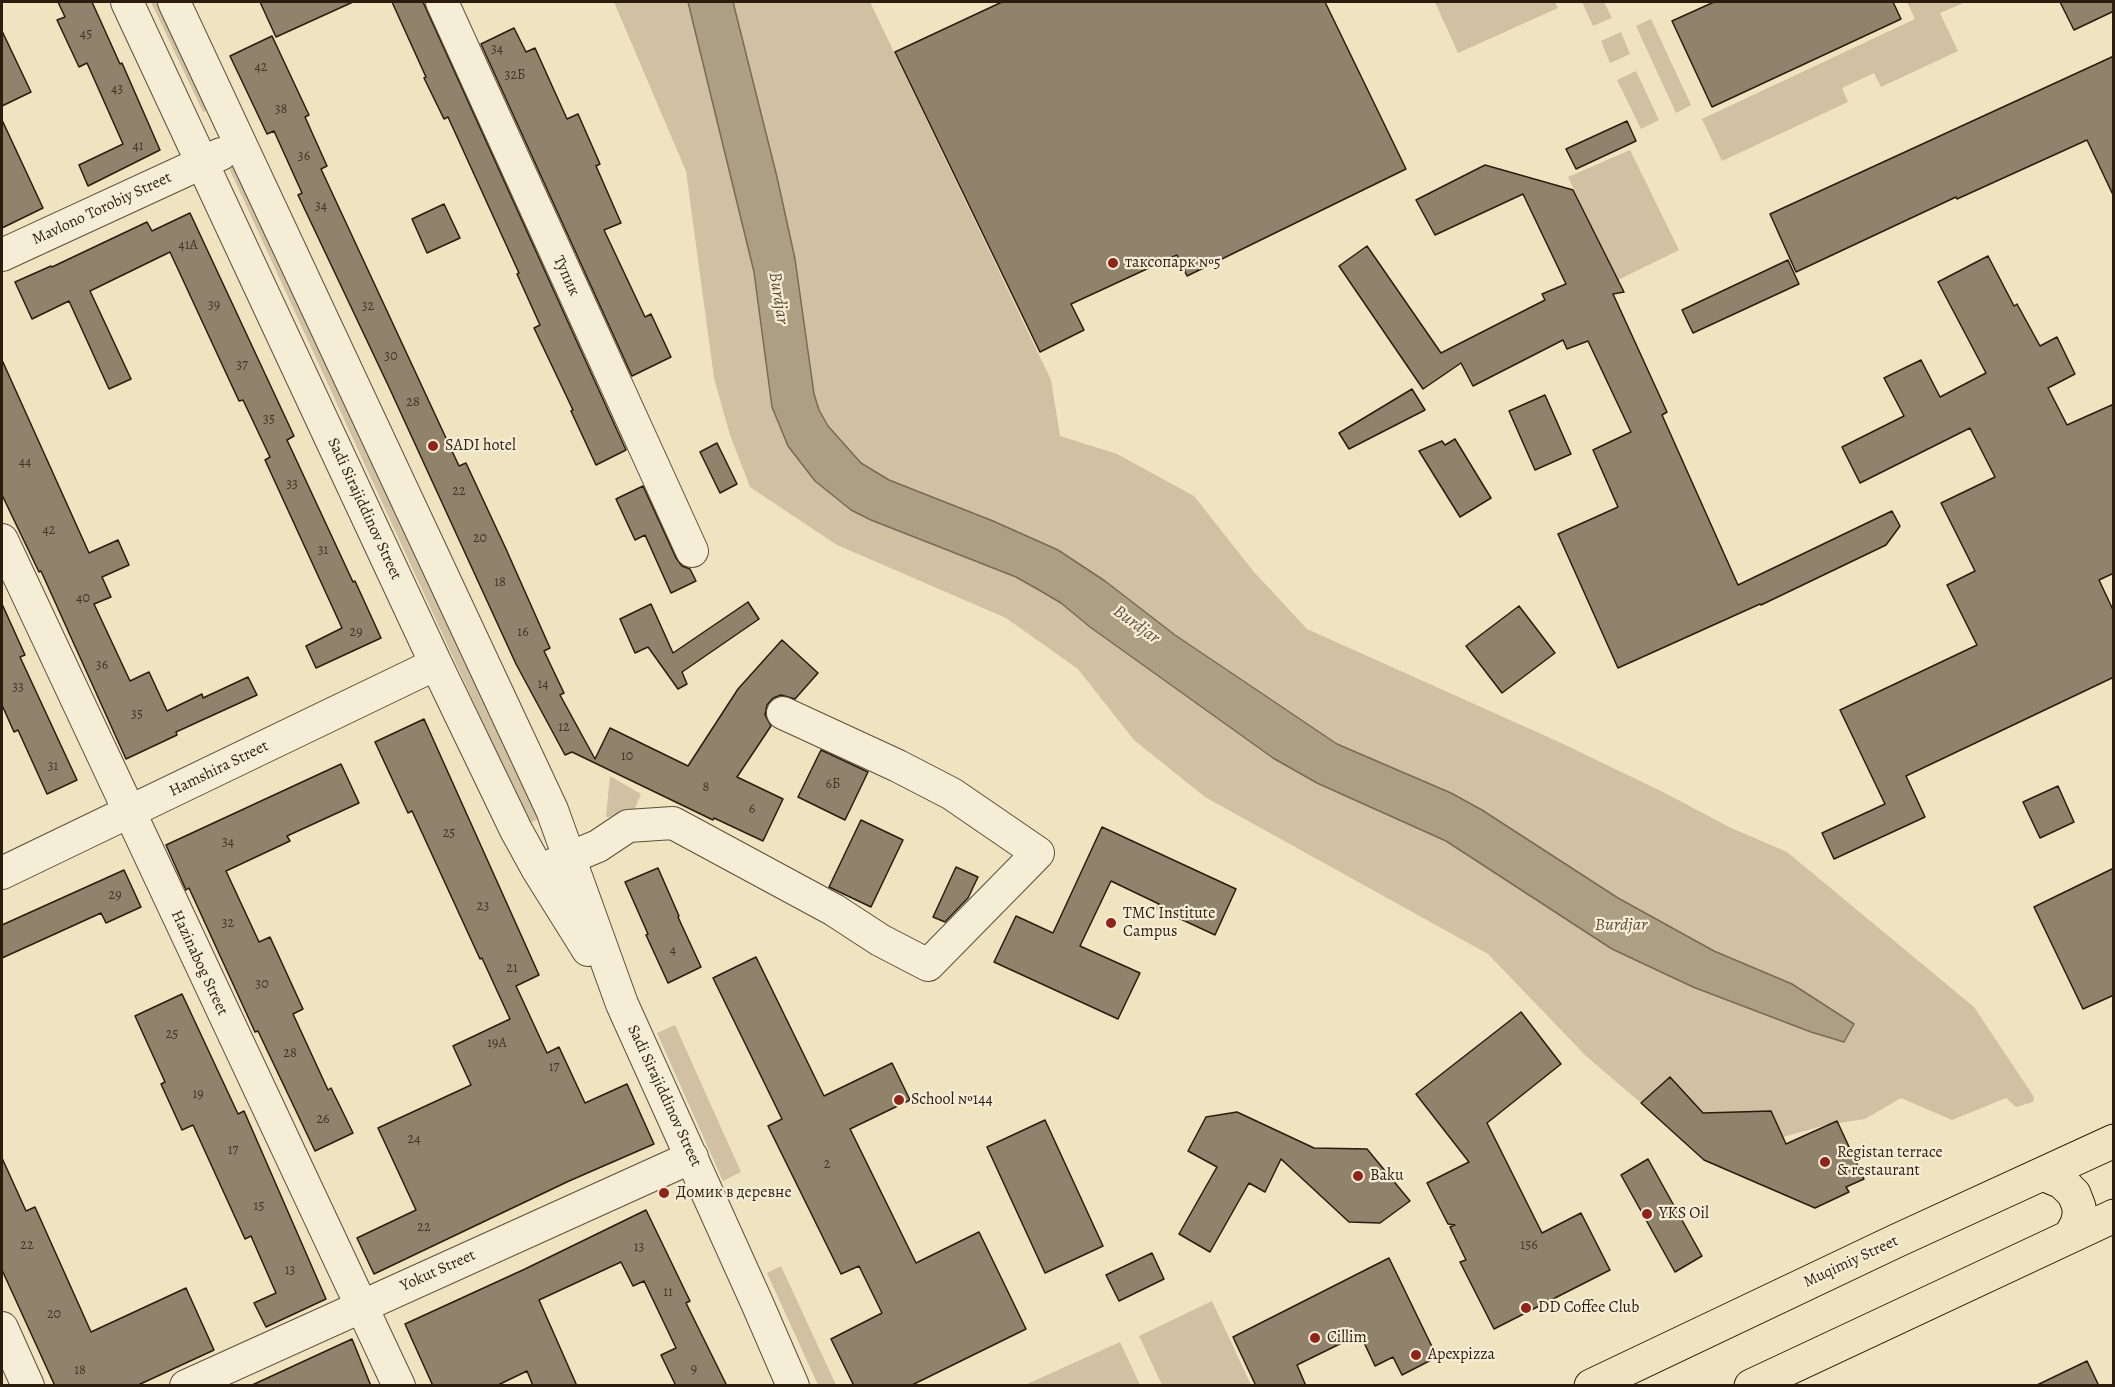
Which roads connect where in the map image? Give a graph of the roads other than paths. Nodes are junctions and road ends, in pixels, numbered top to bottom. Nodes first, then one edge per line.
1 (127, 2) edge
2 (174, 2) edge
3 (442, 2) edge
4 (241, 145) junction
5 (202, 163) junction
6 (2, 255) edge
7 (2, 540) edge
8 (692, 551) dead end
9 (436, 664) junction
10 (783, 713) dead end
11 (129, 813) junction
12 (569, 859) junction
13 (538, 870) junction
14 (2, 873) edge
15 (622, 1004) junction
16 (2114, 1141) edge
17 (692, 1157) junction
18 (2043, 1174) junction
19 (2114, 1216) edge
20 (2070, 1236) junction
21 (360, 1306) junction
22 (2, 1328) edge
23 (28, 1386) edge
24 (186, 1386) edge
25 (399, 1386) edge
26 (793, 1386) edge
27 (1591, 1386) edge
28 (1751, 1386) edge

1 - 5 street, Sadi Sirajiddinov Street
2 - 4 street, Sadi Sirajiddinov Street
3 - 8 street, Тупик
4 - 5 street, Mavlono Torobiy Street
4 - 12 street, Sadi Sirajiddinov Street
5 - 6 street, Mavlono Torobiy Street
5 - 9 street, Sadi Sirajiddinov Street
7 - 11 street, Hazinabog Street
9 - 11 street, Hamshira Street
9 - 13 street, Sadi Sirajiddinov Street
10 - 12 street
11 - 14 street, Hamshira Street
11 - 21 street, Hazinabog Street
12 - 13 street
12 - 15 street, Sadi Sirajiddinov Street
13 - 15 street, Sadi Sirajiddinov Street
15 - 17 street, Sadi Sirajiddinov Street
16 - 18 main road, Muqimiy Street
17 - 21 street, Yokut Street
17 - 26 street, Sadi Sirajiddinov Street
18 - 20 main road
18 - 27 main road, Muqimiy Street
19 - 20 main road
20 - 28 main road
21 - 24 street, Yokut Street
21 - 25 street, Hazinabog Street
22 - 23 street

